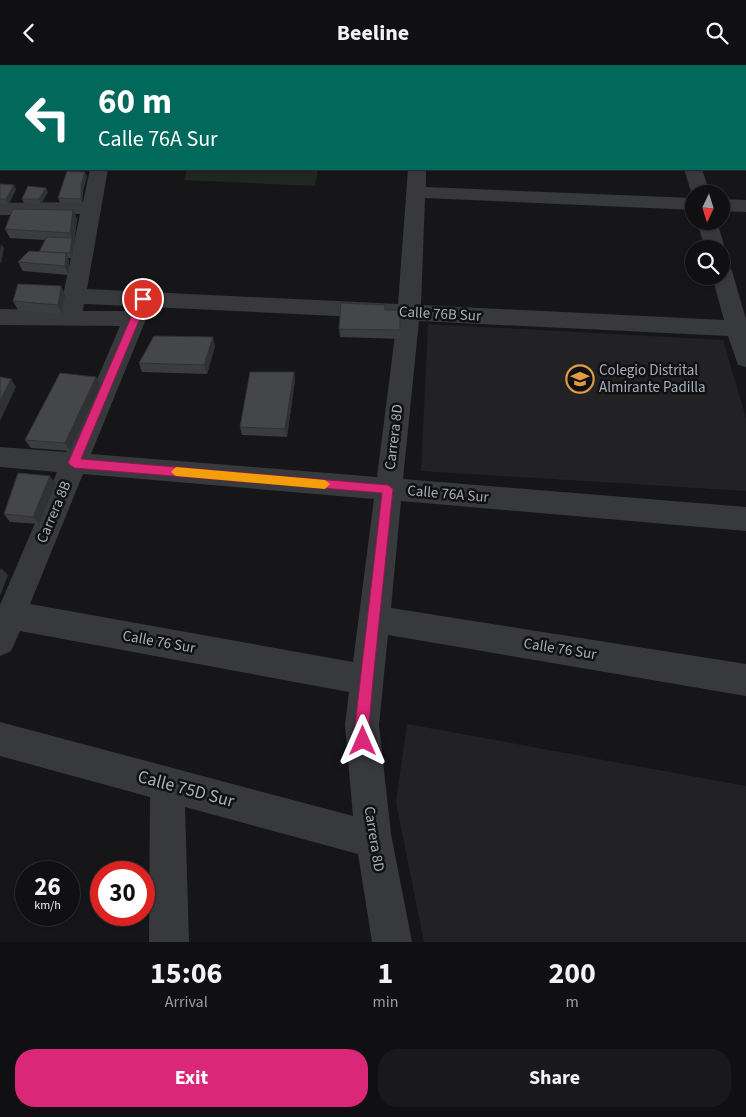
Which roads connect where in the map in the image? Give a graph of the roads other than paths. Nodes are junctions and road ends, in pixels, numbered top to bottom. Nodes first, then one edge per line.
1 (98, 170) edge
2 (692, 170) edge
3 (416, 180) edge
4 (697, 185) edge
5 (685, 203) edge
6 (730, 205) edge
7 (746, 206) edge
8 (91, 208) junction
9 (0, 209) edge
10 (726, 285) edge
11 (72, 307) junction
12 (139, 309) junction
13 (409, 313) junction
14 (0, 317) edge
15 (742, 329) edge
16 (746, 359) edge
17 (0, 457) edge
18 (74, 463) junction
19 (388, 489) junction
20 (746, 519) edge
21 (374, 619) junction
22 (5, 628) edge
23 (366, 680) junction
24 (746, 680) edge
25 (0, 739) edge
26 (167, 784) junction
27 (373, 840) junction
28 (169, 942) edge
29 (392, 942) edge

1 - 8 street
2 - 4 street
3 - 5 street
3 - 13 street, Carrera 8D
6 - 7 street
8 - 9 street
8 - 11 street
10 - 15 street
11 - 12 street, Calle 76B Sur
11 - 14 street, Calle 76B Sur
12 - 13 street, Calle 76B Sur
12 - 18 street, Carrera 8B
13 - 15 street, Calle 76B Sur
13 - 19 street, Carrera 8D
15 - 16 street
17 - 18 street, Calle 76A Sur
18 - 19 street, Calle 76A Sur
18 - 22 street, Carrera 8B
19 - 20 street, Calle 76A Sur
19 - 21 street, Carrera 8D
21 - 23 street, Carrera 8D
21 - 24 street, Calle 76 Sur
22 - 23 street, Calle 76 Sur
23 - 27 street, Carrera 8D
25 - 26 street, Calle 75D Sur
26 - 27 street, Calle 75D Sur
26 - 28 street
27 - 29 street, Carrera 8D

